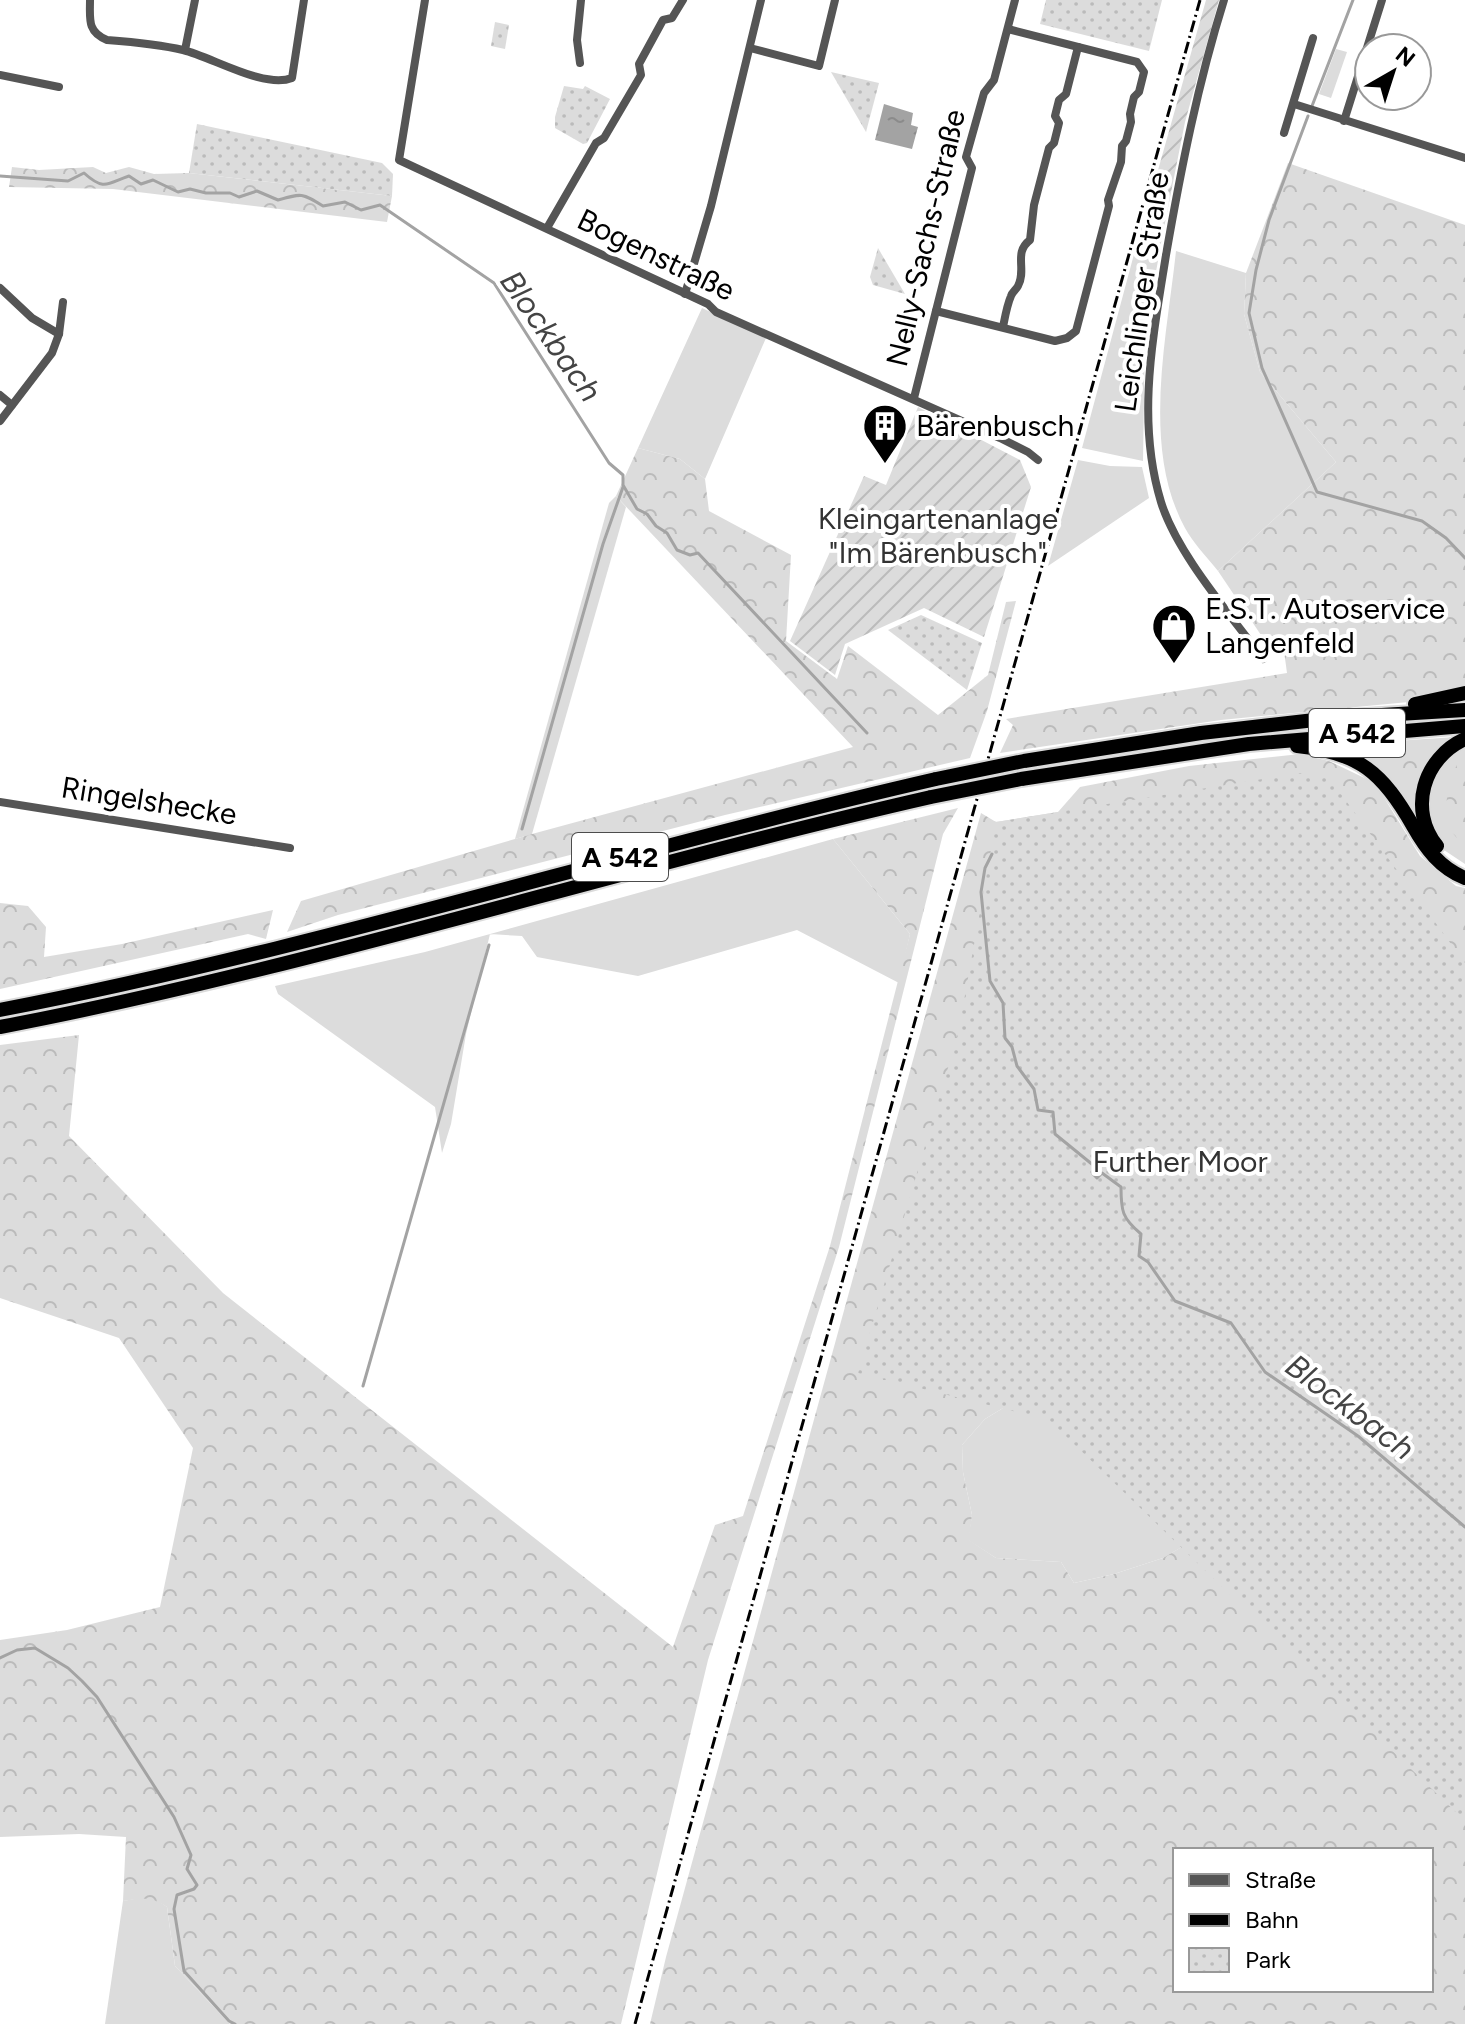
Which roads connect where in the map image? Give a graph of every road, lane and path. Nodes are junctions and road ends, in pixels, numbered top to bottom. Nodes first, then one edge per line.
1 (90, 0) edge
2 (195, 0) edge
3 (304, 0) edge
4 (425, 0) edge
5 (581, 0) edge
6 (683, 0) edge
7 (761, 0) edge
8 (835, 0) edge
9 (1015, 0) edge
10 (1224, 0) edge
11 (1382, 0) edge
12 (1008, 29) junction
13 (1313, 38) dead end
14 (1078, 47) junction
15 (750, 48) junction
16 (185, 50) junction
17 (580, 63) dead end
18 (0, 75) edge
19 (59, 87) dead end
20 (1294, 104) junction
21 (1344, 121) junction
22 (1284, 133) dead end
23 (1465, 158) edge
24 (547, 228) junction
25 (0, 288) edge
26 (685, 294) junction
27 (63, 302) dead end
28 (936, 311) junction
29 (1003, 327) junction
30 (59, 334) junction
31 (0, 395) edge
32 (914, 398) junction
33 (12, 405) junction
34 (0, 421) edge
35 (1038, 460) dead end
36 (1263, 659) dead end
37 (1465, 693) edge
38 (1465, 710) edge
39 (1332, 718) junction
40 (1465, 726) edge
41 (1465, 739) edge
42 (1249, 744) junction
43 (0, 802) edge
44 (290, 848) dead end
45 (1465, 869) edge
46 (1465, 878) edge
47 (0, 1010) edge
48 (0, 1027) edge

1 - 16 street
2 - 16 street
3 - 16 street
4 - 24 street, Bogenstraße
5 - 17 street
6 - 24 street
7 - 15 street
8 - 15 street
9 - 12 street, Nelly-Sachs-Straße
10 - 36 street, Leichlinger Straße
11 - 21 street
12 - 14 street
12 - 28 street, Nelly-Sachs-Straße
13 - 20 street
14 - 29 street
14 - 29 street
15 - 26 street
18 - 19 street
20 - 21 street
20 - 22 street
21 - 23 street
24 - 26 street, Bogenstraße
25 - 30 street
26 - 32 street, Bogenstraße
27 - 30 street
28 - 29 street
28 - 32 street, Nelly-Sachs-Straße
30 - 33 street
31 - 33 street
32 - 35 street, Bogenstraße
33 - 34 street
37 - 39 highway
38 - 39 highway, A 542
39 - 47 highway, A 542, bridge
40 - 42 highway, A 542
41 - 45 highway
42 - 46 highway
42 - 48 highway, A 542, bridge
43 - 44 street, Ringelshecke

